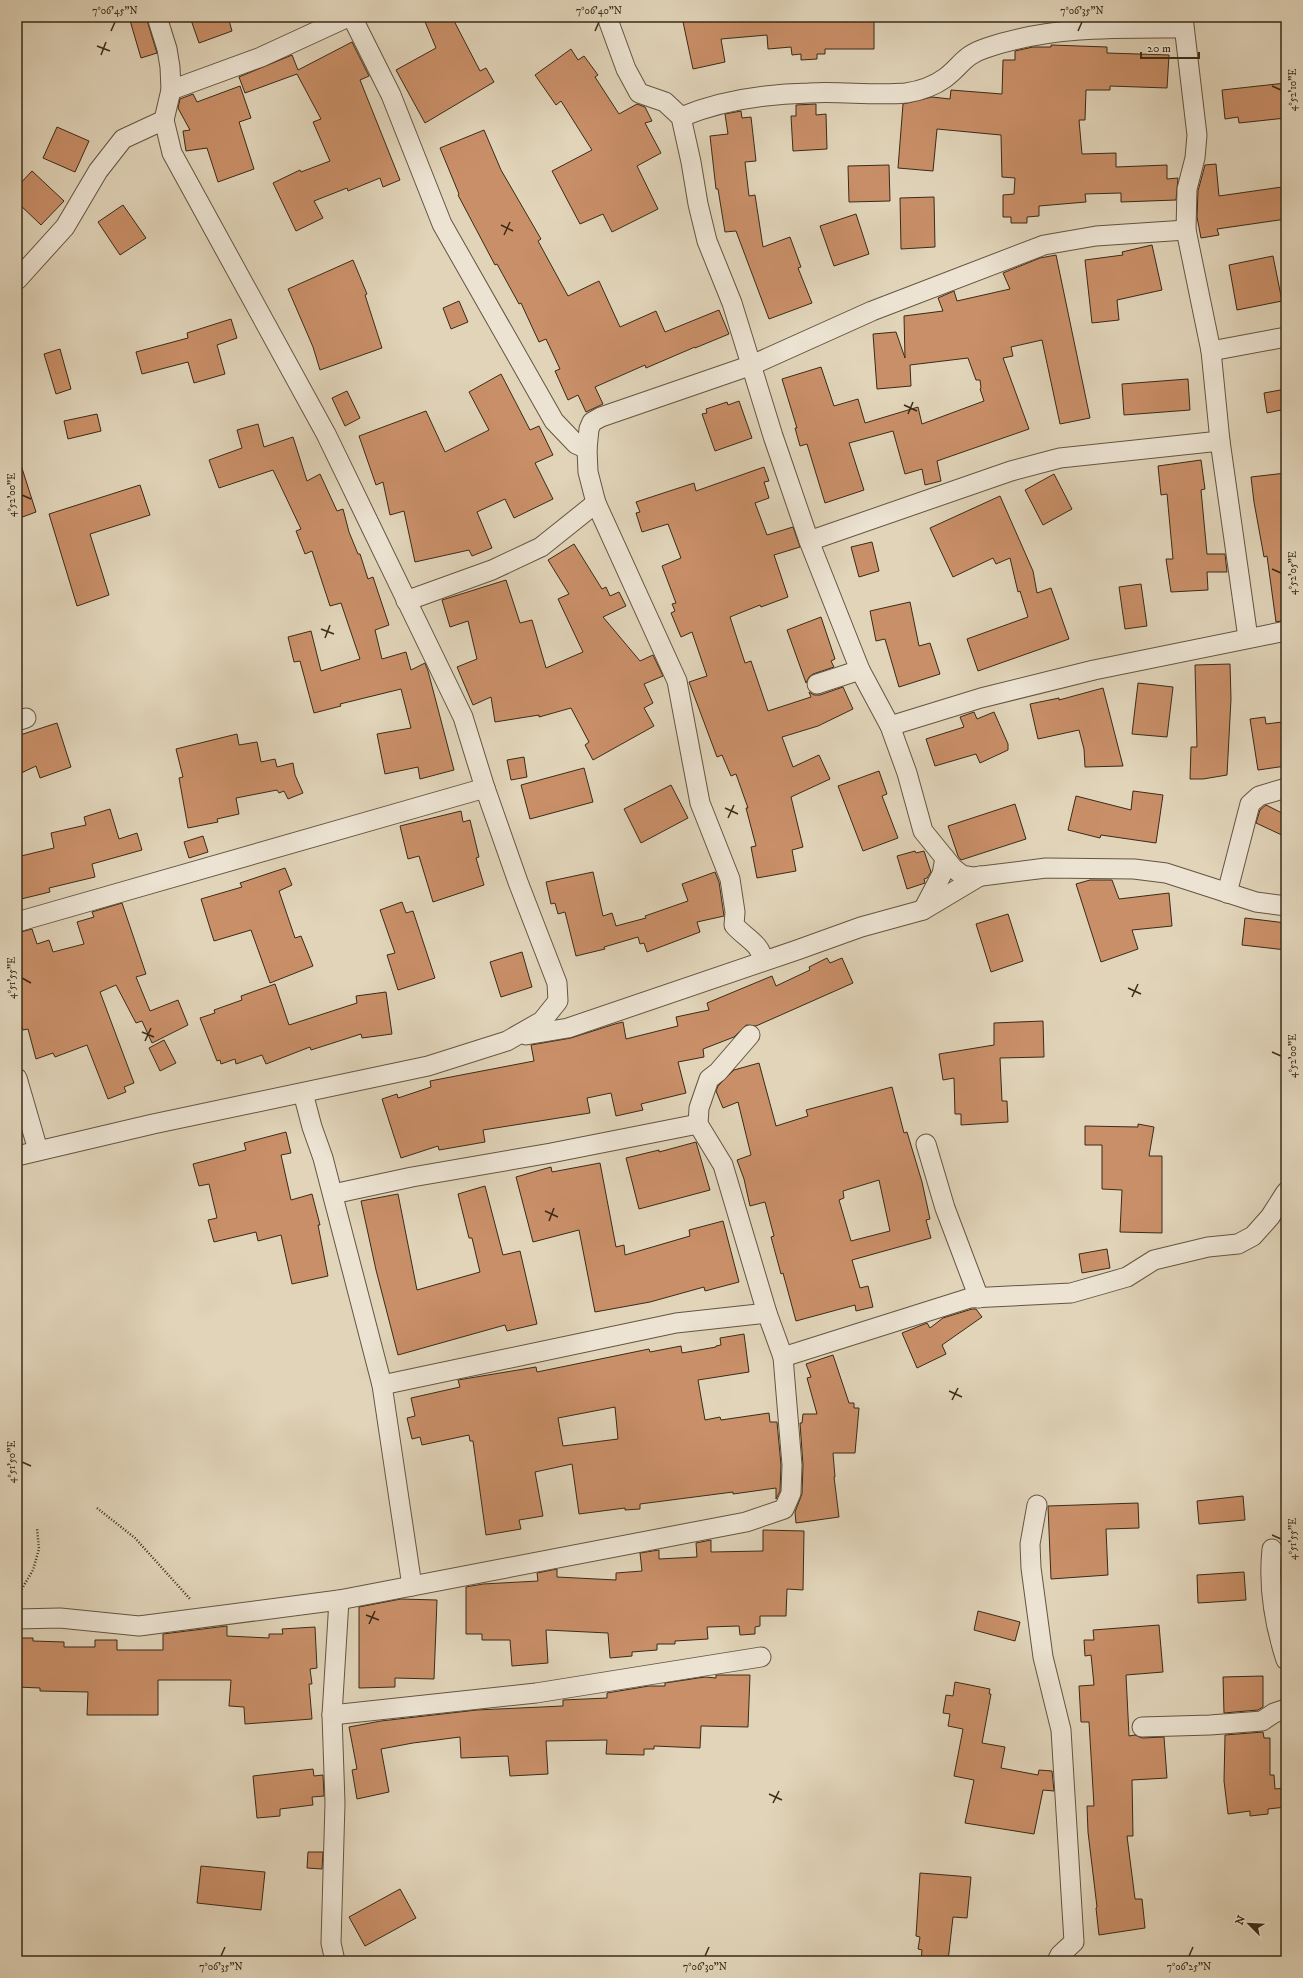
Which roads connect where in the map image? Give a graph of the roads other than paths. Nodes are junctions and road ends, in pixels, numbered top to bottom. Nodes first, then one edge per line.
1 (157, 17) edge
2 (348, 17) edge
3 (352, 17) edge
4 (607, 17) edge
5 (1184, 23) edge
6 (171, 90) junction
7 (682, 117) junction
8 (164, 120) junction
9 (1186, 230) junction
10 (17, 280) edge
11 (1286, 337) edge
12 (1211, 351) junction
13 (752, 365) junction
14 (1220, 441) junction
15 (587, 449) junction
16 (596, 503) junction
17 (809, 541) junction
18 (406, 601) junction
19 (1286, 631) edge
20 (1248, 638) junction
21 (860, 670) junction
22 (817, 684) dead end
23 (890, 726) junction
24 (485, 788) junction
25 (1286, 788) edge
26 (946, 858) junction
27 (980, 876) junction
28 (1227, 894) junction
29 (1286, 906) edge
30 (923, 910) junction
31 (17, 922) edge
32 (763, 962) junction
33 (750, 1035) dead end
34 (514, 1037) junction
35 (17, 1078) edge
36 (303, 1093) junction
37 (698, 1124) junction
38 (926, 1144) dead end
39 (38, 1150) junction
40 (17, 1156) edge
41 (1286, 1192) edge
42 (333, 1194) junction
43 (979, 1298) junction
44 (767, 1313) junction
45 (783, 1357) junction
46 (382, 1385) junction
47 (1037, 1505) dead end
48 (1272, 1549) dead end
49 (412, 1586) junction
50 (339, 1600) junction
51 (17, 1619) edge
52 (761, 1656) dead end
53 (1286, 1660) edge
54 (1286, 1709) edge
55 (332, 1715) junction
56 (1142, 1727) dead end
57 (335, 1961) edge
58 (1057, 1961) edge

1 - 6 street
2 - 6 street
3 - 15 street
4 - 7 street
5 - 7 street
5 - 9 street
6 - 8 street
7 - 13 street
8 - 10 street
8 - 18 street
9 - 12 street
9 - 13 street
11 - 12 street
12 - 14 street
13 - 15 street
13 - 17 street
14 - 17 street
14 - 20 street
15 - 16 street
16 - 18 street
16 - 32 street
17 - 21 street
18 - 24 street
19 - 20 street
20 - 23 street
21 - 22 street
21 - 23 street
23 - 26 street
24 - 31 street
24 - 34 street
25 - 28 street
26 - 27 street
26 - 30 street
27 - 28 street
27 - 30 street
28 - 29 street
30 - 32 street
32 - 34 street
33 - 37 street
34 - 36 street
35 - 39 street
36 - 39 street
36 - 42 street
37 - 42 street
37 - 44 street
38 - 43 street
39 - 40 street
41 - 43 street
42 - 46 street
43 - 45 street
44 - 45 street
44 - 46 street
45 - 49 street
46 - 49 street
47 - 58 street
48 - 53 street
49 - 50 street
50 - 51 street
50 - 55 street
52 - 55 street
54 - 56 street
55 - 57 street

